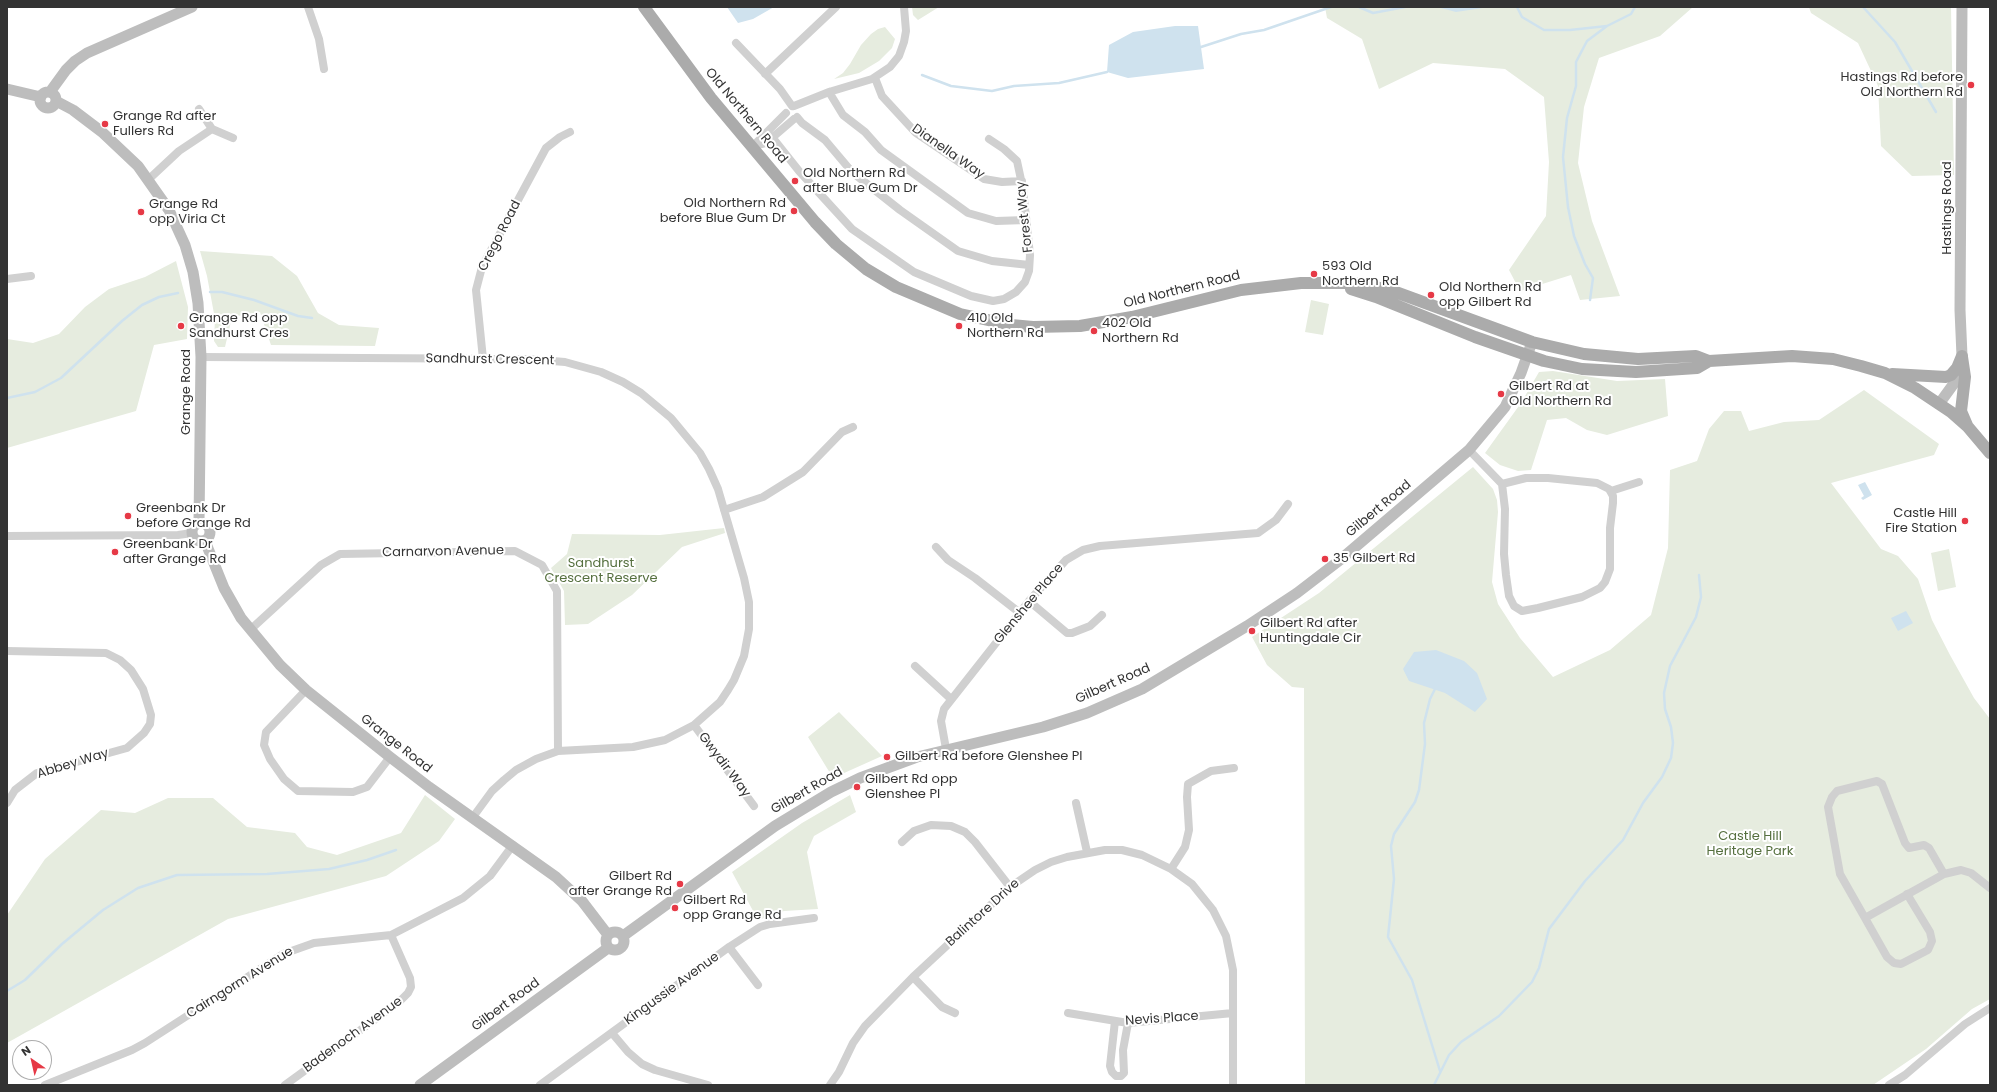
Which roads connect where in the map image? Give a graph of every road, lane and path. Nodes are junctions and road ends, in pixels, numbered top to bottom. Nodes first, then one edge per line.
1 (192, 7) edge
2 (308, 7) edge
3 (644, 7) edge
4 (836, 7) edge
5 (904, 7) edge
6 (1962, 7) edge
7 (736, 43) dead end
8 (324, 69) dead end
9 (765, 74) junction
10 (875, 78) junction
11 (7, 89) edge
12 (829, 92) junction
13 (49, 97) junction
14 (199, 109) dead end
15 (792, 110) junction
16 (212, 129) junction
17 (570, 132) dead end
18 (772, 137) junction
19 (233, 138) dead end
20 (989, 139) dead end
21 (753, 146) junction
22 (149, 179) junction
23 (1022, 181) junction
24 (1026, 220) junction
25 (1029, 265) junction
26 (31, 276) dead end
27 (7, 279) edge
28 (1333, 283) junction
29 (1532, 342) junction
30 (1527, 356) junction
31 (1962, 356) junction
32 (202, 357) junction
33 (484, 360) junction
34 (1709, 361) junction
35 (1885, 373) junction
36 (1939, 404) junction
37 (853, 427) dead end
38 (1968, 427) junction
39 (1469, 450) junction
40 (1990, 453) edge
41 (1639, 482) dead end
42 (1502, 484) junction
43 (1611, 492) junction
44 (1288, 504) dead end
45 (724, 510) junction
46 (199, 523) junction
47 (192, 533) junction
48 (7, 536) edge
49 (204, 541) junction
50 (936, 547) dead end
51 (1029, 601) junction
52 (1020, 613) junction
53 (1102, 615) dead end
54 (250, 630) junction
55 (7, 651) edge
56 (915, 666) dead end
57 (306, 690) junction
58 (951, 699) junction
59 (694, 725) junction
60 (946, 749) junction
61 (558, 751) junction
62 (390, 757) junction
63 (1234, 768) dead end
64 (1076, 803) dead end
65 (7, 804) edge
66 (754, 806) dead end
67 (473, 817) junction
68 (902, 842) dead end
69 (513, 845) junction
70 (1087, 852) junction
71 (1171, 868) junction
72 (1944, 874) junction
73 (1010, 887) junction
74 (1990, 888) edge
75 (1907, 894) junction
76 (814, 918) dead end
77 (1865, 918) junction
78 (391, 935) junction
79 (608, 935) junction
80 (623, 936) junction
81 (729, 947) junction
82 (608, 948) junction
83 (913, 977) junction
84 (758, 984) dead end
85 (1990, 1008) edge
86 (955, 1013) dead end
87 (1068, 1013) dead end
88 (1233, 1013) junction
89 (1115, 1021) junction
90 (1128, 1022) junction
91 (612, 1033) junction
92 (45, 1085) edge
93 (285, 1085) edge
94 (420, 1085) edge
95 (540, 1085) edge
96 (708, 1085) edge
97 (830, 1085) edge
98 (1233, 1085) edge
99 (1889, 1085) edge

1 - 13 main road
2 - 8 street
3 - 21 main road, Old Northern Road
4 - 9 street
5 - 10 street
6 - 31 main road, Hastings Road
7 - 9 street
9 - 15 street
10 - 12 street
10 - 23 street, Dianella Way
11 - 13 main road, Grange Road
12 - 15 street
12 - 24 street
13 - 22 main road, Grange Road
14 - 16 street
15 - 18 street
15 - 21 street
15 - 25 street
16 - 19 street
16 - 22 street
17 - 33 street, Crego Road
18 - 21 street
18 - 25 street, Forest Way
20 - 23 street, Forest Way
21 - 28 main road, Old Northern Road
22 - 32 main road, Grange Road
23 - 24 street, Forest Way
24 - 25 street, Forest Way
26 - 27 street
28 - 29 main road, Old Northern Road
28 - 30 main road, Old Northern Road
29 - 30 main road, Gilbert Road
29 - 34 main road, Old Northern Road
30 - 34 main road, Old Northern Road
30 - 39 main road, Gilbert Road
31 - 35 main road
31 - 36 main road, Hastings Road
31 - 38 main road
32 - 33 street, Sandhurst Crescent
32 - 46 main road, Grange Road
33 - 45 street, Sandhurst Crescent
34 - 35 main road, Old Northern Road
35 - 36 main road, Old Northern Road
36 - 38 main road, Old Northern Road
37 - 45 street
38 - 40 main road, Old Northern Road
39 - 42 street
39 - 60 main road, Gilbert Road
41 - 43 street
42 - 43 street
42 - 43 street
44 - 51 street, Glenshee Place
45 - 59 street, Sandhurst Crescent
46 - 47 main road
46 - 49 main road
47 - 48 street
47 - 49 main road
49 - 54 main road, Grange Road
50 - 52 street
51 - 52 street, Glenshee Place
51 - 53 street
52 - 58 street, Glenshee Place
54 - 57 main road, Grange Road
54 - 61 street, Carnarvon Avenue
55 - 65 street, Abbey Way
56 - 58 street
57 - 62 main road, Grange Road
57 - 62 street
58 - 60 street, Glenshee Place
59 - 61 street, Sandhurst Crescent
59 - 66 street, Gwydir Way
60 - 80 main road, Gilbert Road
61 - 67 street, Sandhurst Crescent
62 - 67 main road, Grange Road
63 - 71 street
64 - 70 street
67 - 69 main road, Grange Road
68 - 73 street
69 - 78 street, Cairngorm Avenue
69 - 79 main road, Grange Road
70 - 71 street, Balintore Drive
70 - 73 street, Balintore Drive
71 - 88 street, Balintore Drive
72 - 74 street
72 - 75 street
72 - 77 street
73 - 83 street, Balintore Drive
75 - 77 street
75 - 77 street
76 - 81 street, Kingussie Avenue
78 - 92 street, Cairngorm Avenue
78 - 93 street, Badenoch Avenue
79 - 80 main road
79 - 82 main road
80 - 82 main road
81 - 84 street
81 - 91 street, Kingussie Avenue
82 - 94 main road, Gilbert Road
83 - 86 street
83 - 97 street, Balintore Drive
85 - 99 street
87 - 89 street, Nevis Place
88 - 90 street, Nevis Place
88 - 98 street, Balintore Drive
89 - 90 street, Nevis Place
89 - 90 street
91 - 95 street, Kingussie Avenue
91 - 96 street

